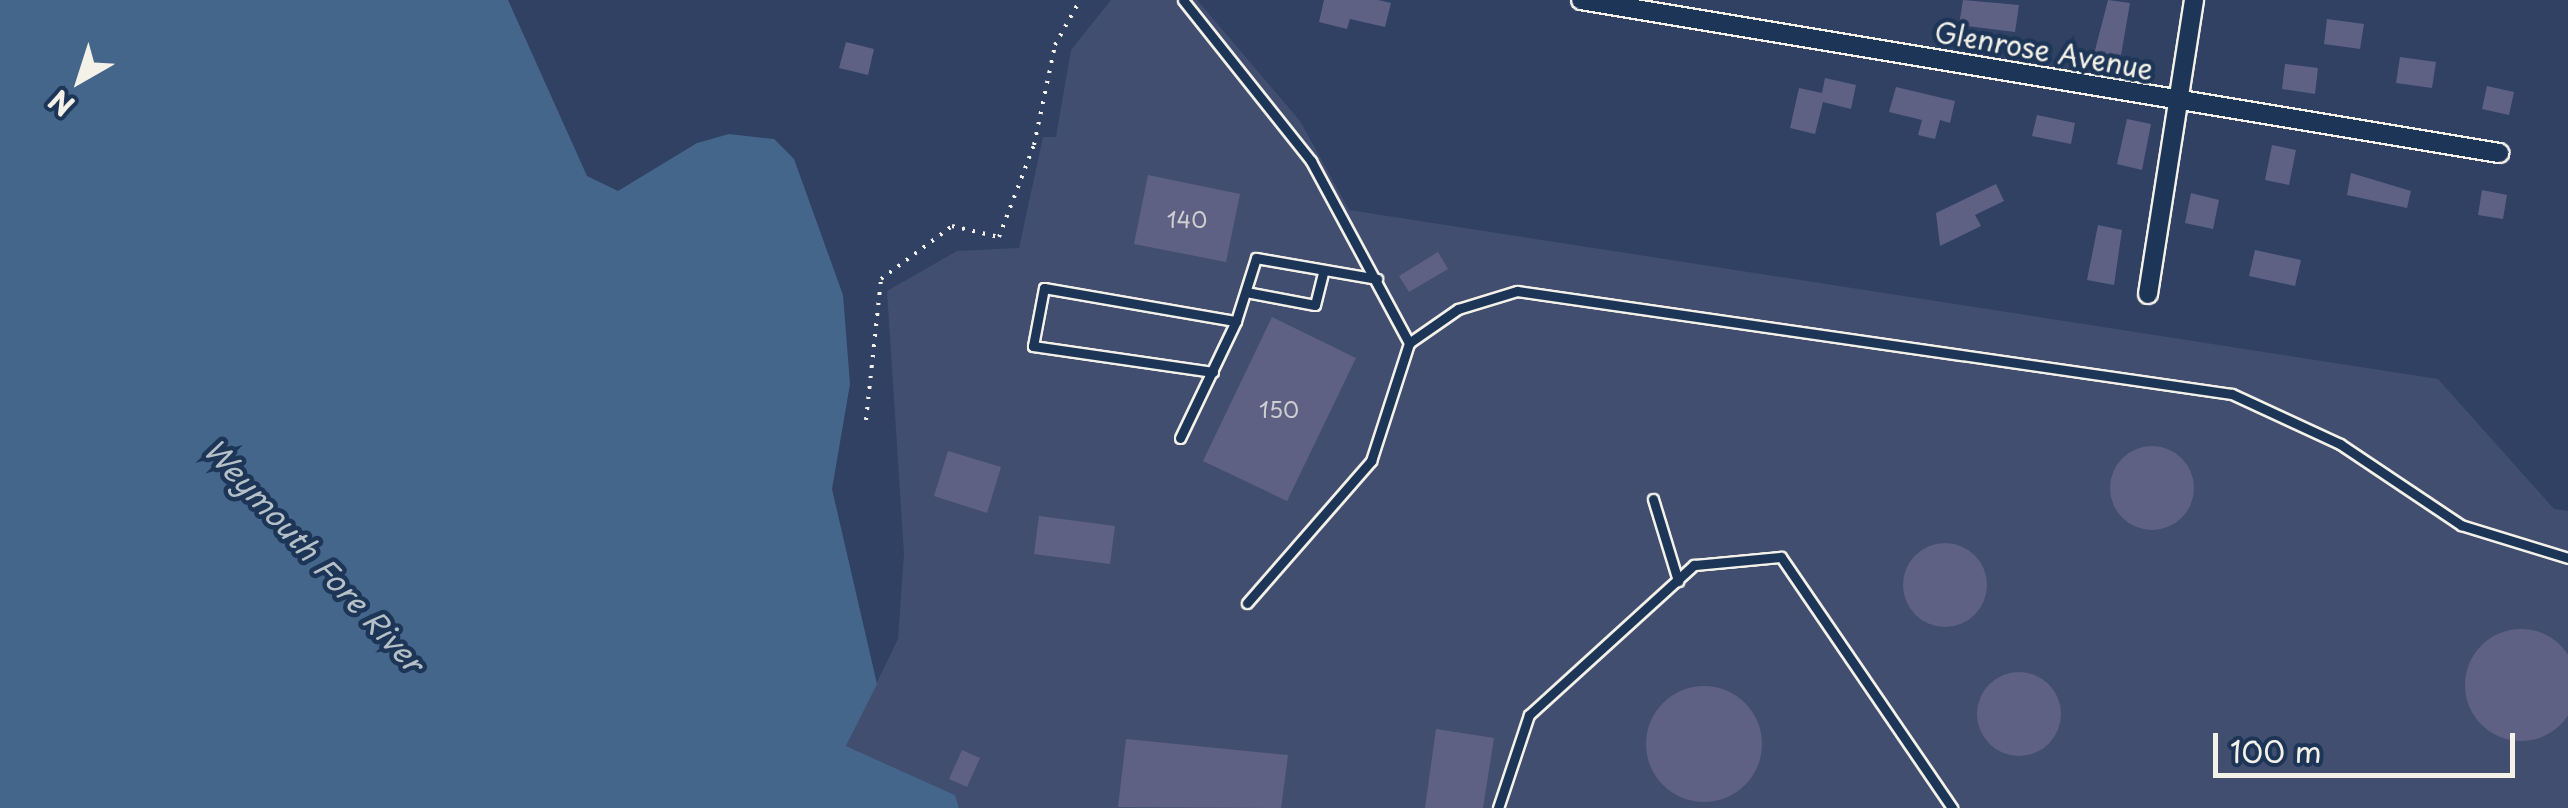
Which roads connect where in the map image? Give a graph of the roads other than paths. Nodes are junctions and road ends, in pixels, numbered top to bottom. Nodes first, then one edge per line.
1 (1182, 0) edge
2 (2194, 0) edge
3 (1590, 1) edge
4 (2178, 100) junction
5 (2498, 154) dead end
6 (1324, 270) junction
7 (1377, 279) junction
8 (1246, 292) junction
9 (2148, 294) dead end
10 (1236, 321) junction
11 (1409, 343) junction
12 (1213, 372) junction
13 (1180, 438) dead end
14 (1654, 499) dead end
15 (2568, 558) edge
16 (1678, 581) junction
17 (1248, 602) dead end
18 (1498, 808) edge
19 (1952, 808) edge

1 - 7 lane
2 - 4 street
3 - 4 street, Glenrose Avenue
4 - 5 street, Glenrose Avenue
4 - 9 street
6 - 7 lane
6 - 8 lane
6 - 8 lane
7 - 11 lane
8 - 10 lane
10 - 12 lane
10 - 12 lane
11 - 15 lane
11 - 17 lane
12 - 13 lane
14 - 16 lane
16 - 18 lane
16 - 19 lane

